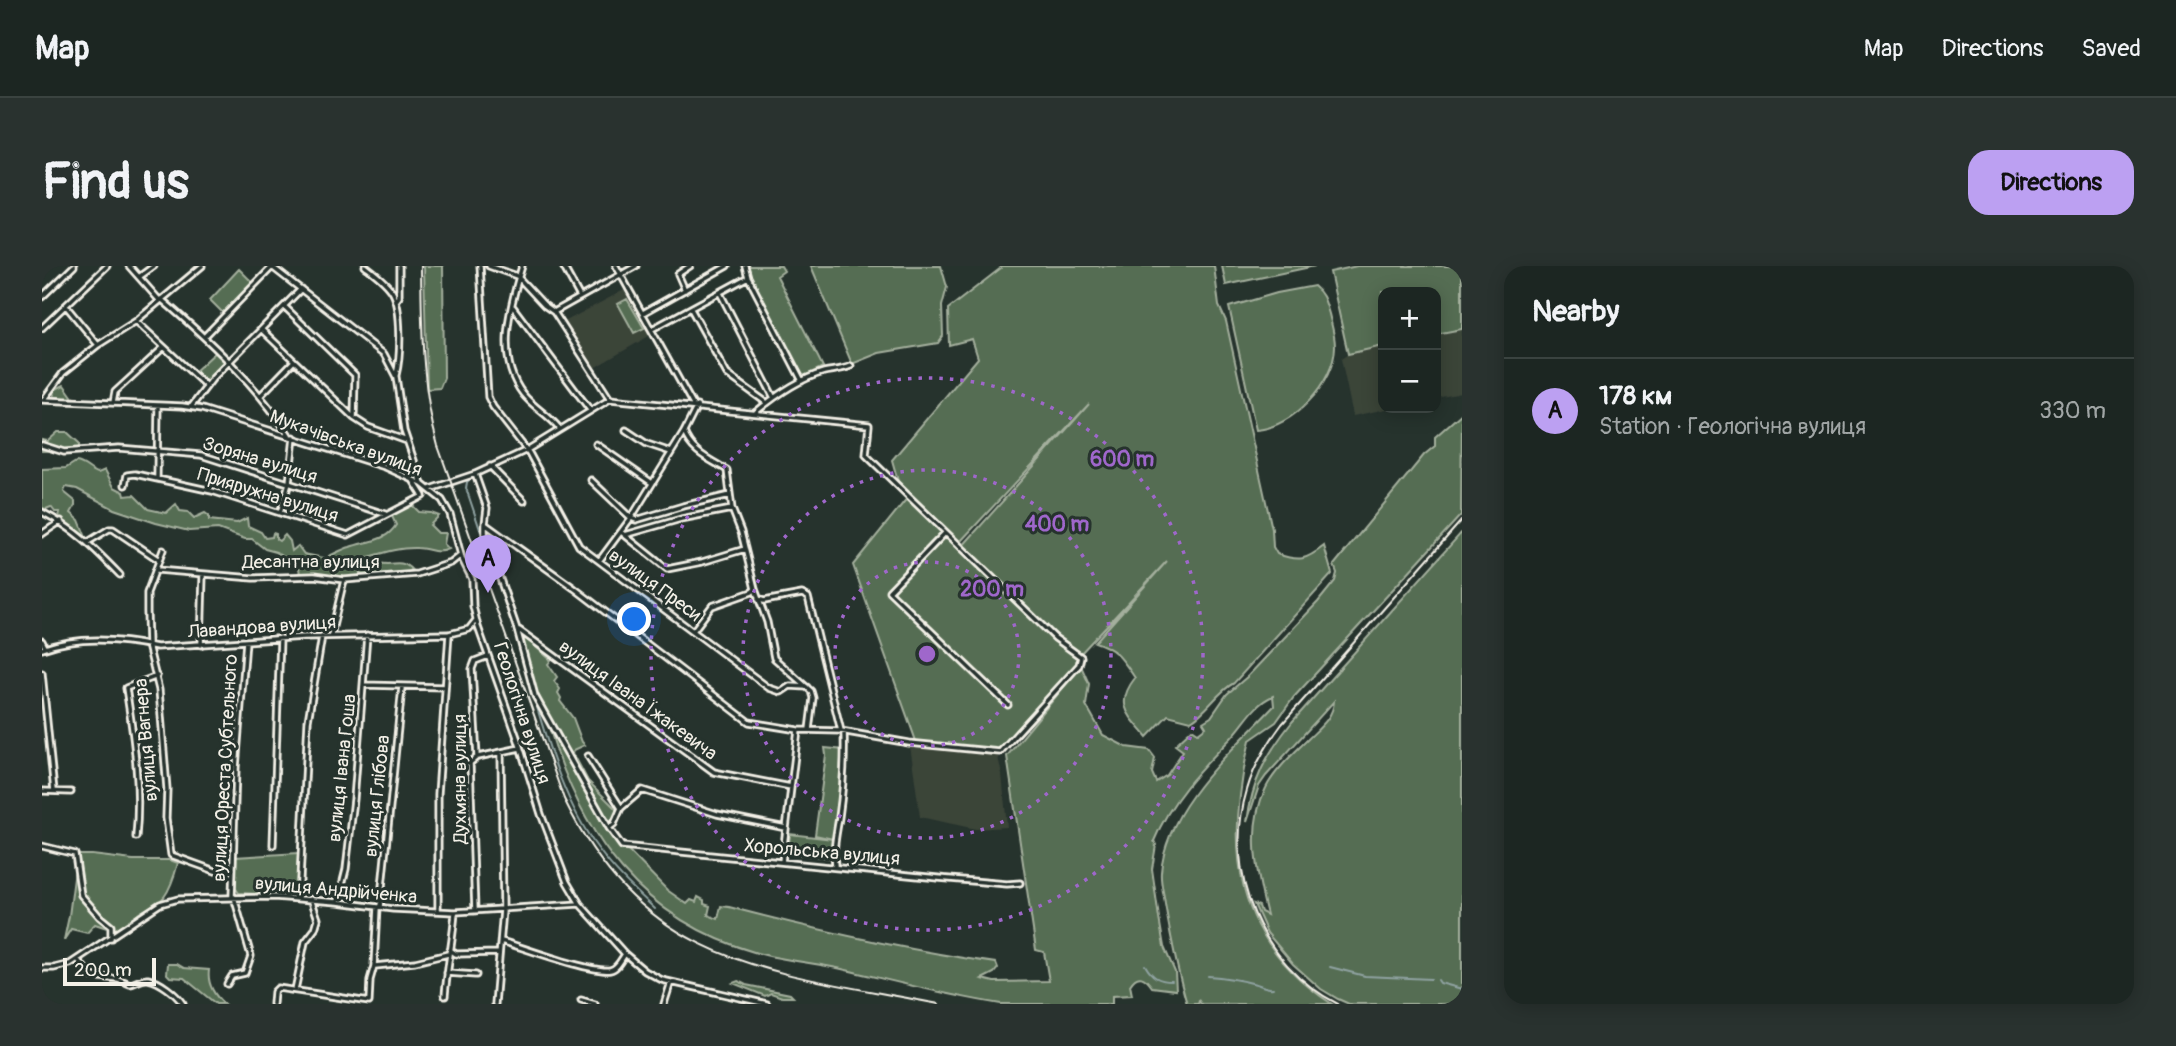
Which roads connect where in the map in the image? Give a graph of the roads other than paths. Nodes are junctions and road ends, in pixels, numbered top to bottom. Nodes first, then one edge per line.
1 (74, 266) edge
2 (107, 266) edge
3 (130, 266) edge
4 (154, 266) edge
5 (202, 266) edge
6 (272, 266) edge
7 (365, 266) edge
8 (399, 266) edge
9 (480, 266) edge
10 (489, 266) edge
11 (522, 266) edge
12 (563, 266) edge
13 (616, 266) edge
14 (636, 266) edge
15 (690, 266) edge
16 (727, 266) edge
17 (745, 267) edge
18 (621, 275) junction
19 (139, 277) junction
20 (519, 277) junction
21 (748, 277) junction
22 (301, 289) junction
23 (685, 290) junction
24 (720, 293) junction
25 (42, 297) edge
26 (580, 297) junction
27 (160, 300) junction
28 (396, 301) junction
29 (66, 306) junction
30 (285, 307) junction
31 (513, 307) junction
32 (691, 309) junction
33 (554, 312) junction
34 (642, 314) junction
35 (136, 321) junction
36 (42, 328) edge
37 (262, 330) junction
38 (652, 330) junction
39 (205, 336) junction
40 (98, 345) junction
41 (163, 347) junction
42 (294, 361) junction
43 (229, 363) junction
44 (851, 366) dead end
45 (396, 377) junction
46 (802, 381) junction
47 (206, 386) junction
48 (49, 392) junction
49 (42, 393) edge
50 (260, 396) junction
51 (610, 398) junction
52 (774, 398) junction
53 (43, 400) edge
54 (113, 403) junction
55 (767, 403) junction
56 (158, 405) junction
57 (695, 406) junction
58 (191, 407) junction
59 (590, 410) junction
60 (757, 412) junction
61 (354, 418) junction
62 (281, 424) junction
63 (560, 429) junction
64 (626, 430) dead end
65 (274, 431) junction
66 (684, 432) junction
67 (291, 436) junction
68 (407, 442) junction
69 (596, 444) dead end
70 (42, 445) edge
71 (527, 450) junction
72 (158, 451) junction
73 (671, 452) junction
74 (491, 467) junction
75 (475, 474) junction
76 (157, 478) junction
77 (412, 479) junction
78 (592, 481) dead end
79 (289, 483) junction
80 (652, 483) junction
81 (422, 484) junction
82 (125, 485) dead end
83 (430, 489) junction
84 (730, 495) junction
85 (524, 501) dead end
86 (732, 509) junction
87 (42, 512) edge
88 (279, 514) junction
89 (385, 514) junction
90 (631, 518) junction
91 (61, 521) junction
92 (485, 524) junction
93 (946, 532) junction
94 (622, 533) junction
95 (42, 534) edge
96 (89, 542) junction
97 (745, 549) junction
98 (163, 550) dead end
99 (461, 555) junction
100 (159, 560) junction
101 (599, 561) junction
102 (158, 570) junction
103 (120, 575) dead end
104 (203, 575) junction
105 (344, 580) junction
106 (755, 589) junction
107 (758, 599) junction
108 (476, 620) junction
109 (517, 629) junction
110 (694, 631) junction
111 (449, 634) junction
112 (367, 635) junction
113 (322, 636) junction
114 (331, 636) junction
115 (280, 638) junction
116 (42, 640) edge
117 (246, 641) junction
118 (149, 645) junction
119 (201, 645) junction
120 (43, 648) edge
121 (488, 656) junction
122 (42, 673) edge
123 (157, 676) junction
124 (364, 685) junction
125 (402, 687) junction
126 (445, 687) junction
127 (807, 687) junction
128 (1008, 705) dead end
129 (798, 730) junction
130 (809, 731) junction
131 (842, 732) junction
132 (520, 748) junction
133 (501, 753) junction
134 (588, 756) dead end
135 (477, 757) junction
136 (791, 787) junction
137 (42, 791) edge
138 (54, 791) junction
139 (71, 792) dead end
140 (621, 808) junction
141 (609, 828) junction
142 (786, 828) junction
143 (136, 837) dead end
144 (273, 845) dead end
145 (42, 846) edge
146 (782, 862) junction
147 (835, 866) junction
148 (232, 877) junction
149 (1020, 883) dead end
150 (233, 897) junction
151 (299, 899) junction
152 (311, 899) junction
153 (338, 902) junction
154 (580, 904) junction
155 (378, 907) junction
156 (503, 910) junction
157 (438, 911) junction
158 (475, 911) junction
159 (454, 912) junction
160 (111, 938) junction
161 (500, 941) junction
162 (449, 952) junction
163 (499, 953) junction
164 (625, 954) junction
165 (79, 960) junction
166 (374, 966) junction
167 (42, 968) edge
168 (446, 972) junction
169 (477, 975) dead end
170 (671, 982) junction
171 (227, 984) dead end
172 (295, 990) junction
173 (445, 996) dead end
174 (581, 1000) dead end
175 (369, 1003) edge
176 (183, 1004) edge
177 (273, 1004) edge
178 (495, 1004) edge
179 (595, 1004) edge
180 (664, 1004) edge
181 (767, 1004) edge

1 - 25 street
2 - 29 street
3 - 19 street
4 - 19 street
5 - 27 street, Мукачівська вулиця
6 - 22 street
6 - 39 street
7 - 28 street
8 - 28 street
9 - 71 street, вулиця Преси
10 - 20 street
11 - 20 street
12 - 26 street
13 - 18 street
14 - 18 street
15 - 23 street
16 - 23 street
17 - 21 street
18 - 26 street
18 - 34 street
19 - 27 street
20 - 31 street
20 - 33 street
21 - 24 street
21 - 46 street
22 - 30 street
22 - 45 street
23 - 34 street
24 - 32 street
24 - 52 street
26 - 33 street
27 - 35 street, Мукачівська вулиця
27 - 39 street
28 - 45 street
29 - 36 street
29 - 40 street
30 - 37 street
30 - 61 street
31 - 59 street
31 - 63 street
32 - 38 street
32 - 55 street
33 - 51 street
34 - 38 street
35 - 40 street, Мукачівська вулиця
35 - 41 street
37 - 42 street
37 - 43 street
38 - 57 street
39 - 43 street
40 - 48 street, Мукачівська вулиця
41 - 47 street
41 - 54 street
42 - 50 street
42 - 61 street
43 - 47 street
43 - 50 street
44 - 46 street
45 - 68 street
46 - 52 street
47 - 58 street
48 - 49 street
48 - 53 street, Мукачівська вулиця
50 - 62 street
51 - 57 street
51 - 59 street, Мукачівська вулиця
52 - 55 street
53 - 54 street, Мукачівська вулиця
54 - 56 street, Мукачівська вулиця
55 - 60 street
56 - 58 street, Мукачівська вулиця
56 - 72 street
57 - 60 street
57 - 66 street
58 - 65 street, Мукачівська вулиця
59 - 63 street, Мукачівська вулиця
60 - 93 street
61 - 68 street
62 - 65 street
62 - 67 street
63 - 71 street, Мукачівська вулиця
64 - 73 street
65 - 67 street, Мукачівська вулиця
66 - 73 street
66 - 84 street
67 - 77 street, Мукачівська вулиця
67 - 79 street
68 - 81 street
69 - 80 street
70 - 72 street, Зоряна вулиця
71 - 74 street, Мукачівська вулиця
71 - 101 street, вулиця Преси
72 - 76 street
72 - 79 street, Зоряна вулиця
73 - 80 street
74 - 75 street, Мукачівська вулиця
74 - 85 street
75 - 83 street, Мукачівська вулиця
75 - 92 street
76 - 82 street, Прияружна вулиця
76 - 88 street, Прияружна вулиця
77 - 81 street, Мукачівська вулиця
77 - 89 street, Прияружна вулиця
78 - 90 street
79 - 88 street
79 - 89 street, Зоряна вулиця
80 - 90 street
81 - 83 street, Мукачівська вулиця
83 - 99 street, Геологічна вулиця
84 - 86 street
84 - 90 street
86 - 94 street
86 - 97 street
87 - 91 street
88 - 89 street, Прияружна вулиця
90 - 94 street
91 - 95 street
91 - 96 street
92 - 109 street
92 - 129 street
93 - 128 street
93 - 131 street
94 - 97 street
94 - 101 street
96 - 100 street
96 - 103 street
97 - 106 street
98 - 100 street, вулиця Вагнера
99 - 105 street, Десантна вулиця
99 - 108 street, Геологічна вулиця
100 - 102 street, вулиця Вагнера
101 - 110 street, вулиця Преси
102 - 104 street, Десантна вулиця
102 - 118 street, вулиця Вагнера
104 - 105 street, Десантна вулиця
104 - 119 street
105 - 114 street
106 - 107 street
106 - 110 street
107 - 127 street
107 - 131 street
108 - 111 street, Лавандова вулиця
108 - 121 street, Геологічна вулиця
109 - 136 street, вулиця Івана Їжакевича
109 - 141 street
110 - 127 street, вулиця Преси
111 - 112 street, Лавандова вулиця
111 - 126 street
112 - 114 street, Лавандова вулиця
112 - 124 street, вулиця Івана Гоша
113 - 114 street, Лавандова вулиця
113 - 115 street, Лавандова вулиця
113 - 151 street
115 - 117 street, Лавандова вулиця
115 - 144 street
116 - 120 street, Лавандова вулиця
117 - 119 street, Лавандова вулиця
117 - 148 street, вулиця Ореста Субтельного
118 - 119 street, Лавандова вулиця
118 - 120 street, Лавандова вулиця
118 - 123 street, вулиця Вагнера
121 - 132 street, Геологічна вулиця
121 - 135 street, Духмяна вулиця
122 - 138 street
123 - 143 street
123 - 148 street, вулиця Вагнера
124 - 125 street
124 - 153 street, вулиця Івана Гоша
125 - 126 street
125 - 155 street, вулиця Глібова
126 - 157 street
127 - 130 street
129 - 130 street
129 - 136 street
130 - 131 street
131 - 147 street
132 - 133 street
132 - 154 street, Геологічна вулиця
133 - 135 street
133 - 156 street
134 - 140 street
135 - 158 street, Духмяна вулиця
136 - 142 street
137 - 138 street
138 - 139 street
140 - 141 street
140 - 142 street
141 - 146 street, Хорольська вулиця
142 - 146 street
145 - 160 street
146 - 147 street, Хорольська вулиця
147 - 149 street, Хорольська вулиця
148 - 150 street, вулиця Ореста Субтельного
150 - 151 street, вулиця Андрійченка
150 - 160 street, вулиця Андрійченка
150 - 171 street, вулиця Ореста Субтельного
151 - 152 street, вулиця Андрійченка
152 - 153 street, вулиця Андрійченка
152 - 172 street
153 - 155 street, вулиця Андрійченка
154 - 156 street, вулиця Андрійченка
154 - 164 street
155 - 157 street, вулиця Андрійченка
155 - 166 street, вулиця Глібова
156 - 158 street, вулиця Андрійченка
156 - 161 street
157 - 159 street, вулиця Андрійченка
158 - 159 street, вулиця Андрійченка
159 - 162 street
160 - 165 street, вулиця Андрійченка
161 - 163 street
161 - 164 street
162 - 163 street
162 - 166 street
162 - 168 street
163 - 178 street
164 - 170 street
165 - 167 street, вулиця Андрійченка
165 - 176 street
166 - 175 street, вулиця Глібова
168 - 169 street
168 - 173 street
170 - 180 street
170 - 181 street
172 - 175 street
172 - 177 street
174 - 179 street

